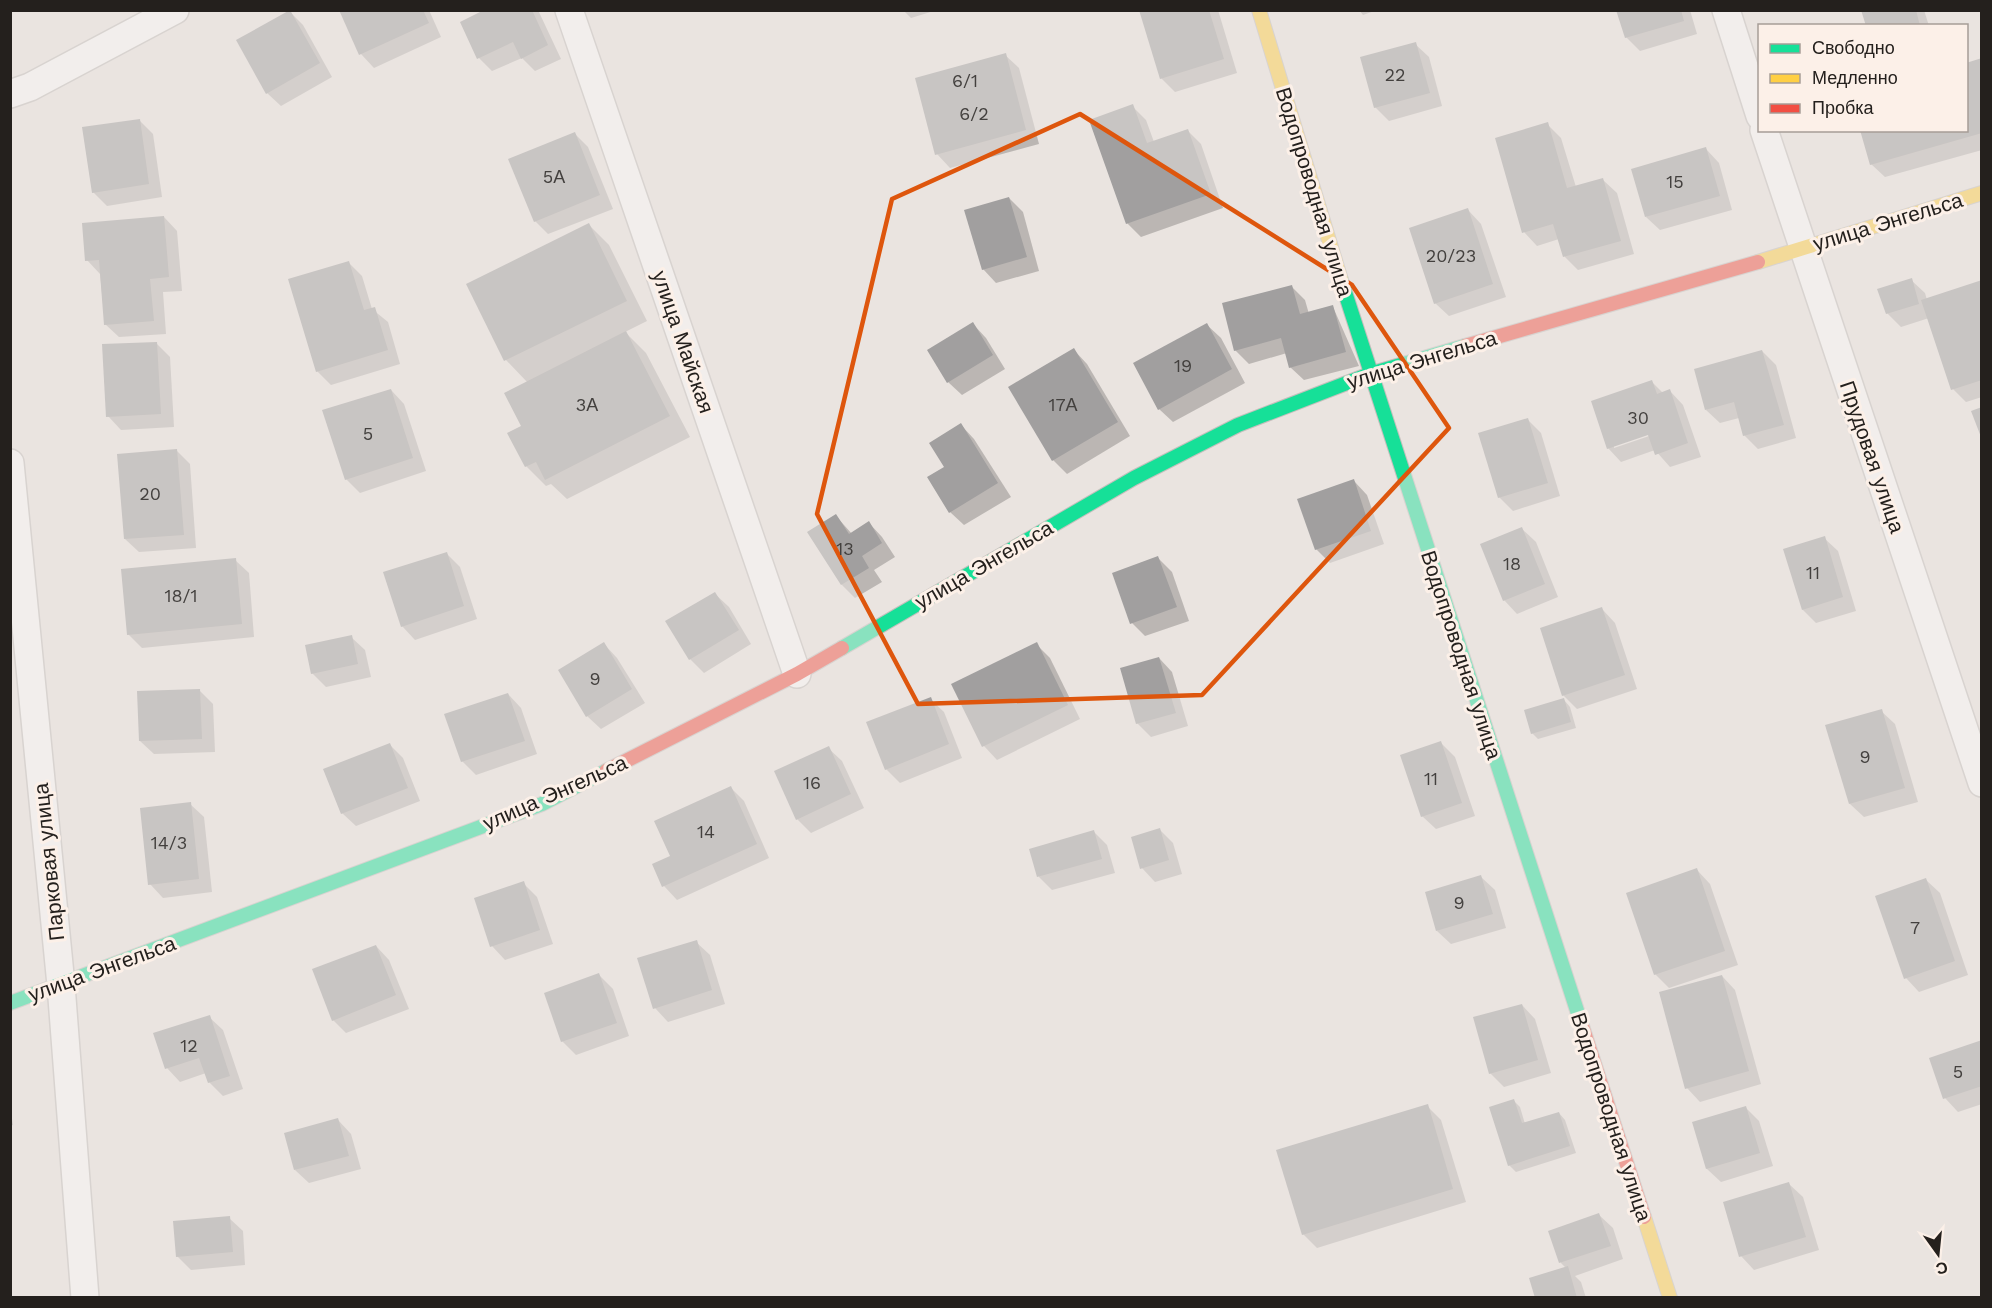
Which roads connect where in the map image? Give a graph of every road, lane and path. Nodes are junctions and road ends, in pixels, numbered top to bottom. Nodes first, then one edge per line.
1 (175, 10) edge
2 (569, 10) edge
3 (1259, 10) edge
4 (1726, 10) edge
5 (10, 94) edge
6 (1758, 110) edge
7 (1765, 132) edge
8 (1982, 193) edge
9 (1803, 249) junction
10 (1370, 374) junction
11 (10, 463) edge
12 (797, 674) junction
13 (1982, 783) edge
14 (61, 985) junction
15 (10, 1003) edge
16 (85, 1298) edge
17 (1670, 1298) edge

1 - 5 street
2 - 12 street, улица Майская
3 - 10 street, Водопроводная улица
4 - 6 street
7 - 9 street, Прудовая улица
8 - 9 street, улица Энгельса
9 - 10 street, улица Энгельса
9 - 13 street, Прудовая улица
10 - 12 street, улица Энгельса
10 - 17 street, Водопроводная улица
11 - 14 street, Парковая улица
12 - 14 street, улица Энгельса
14 - 15 street, улица Энгельса
14 - 16 street, Парковая улица

